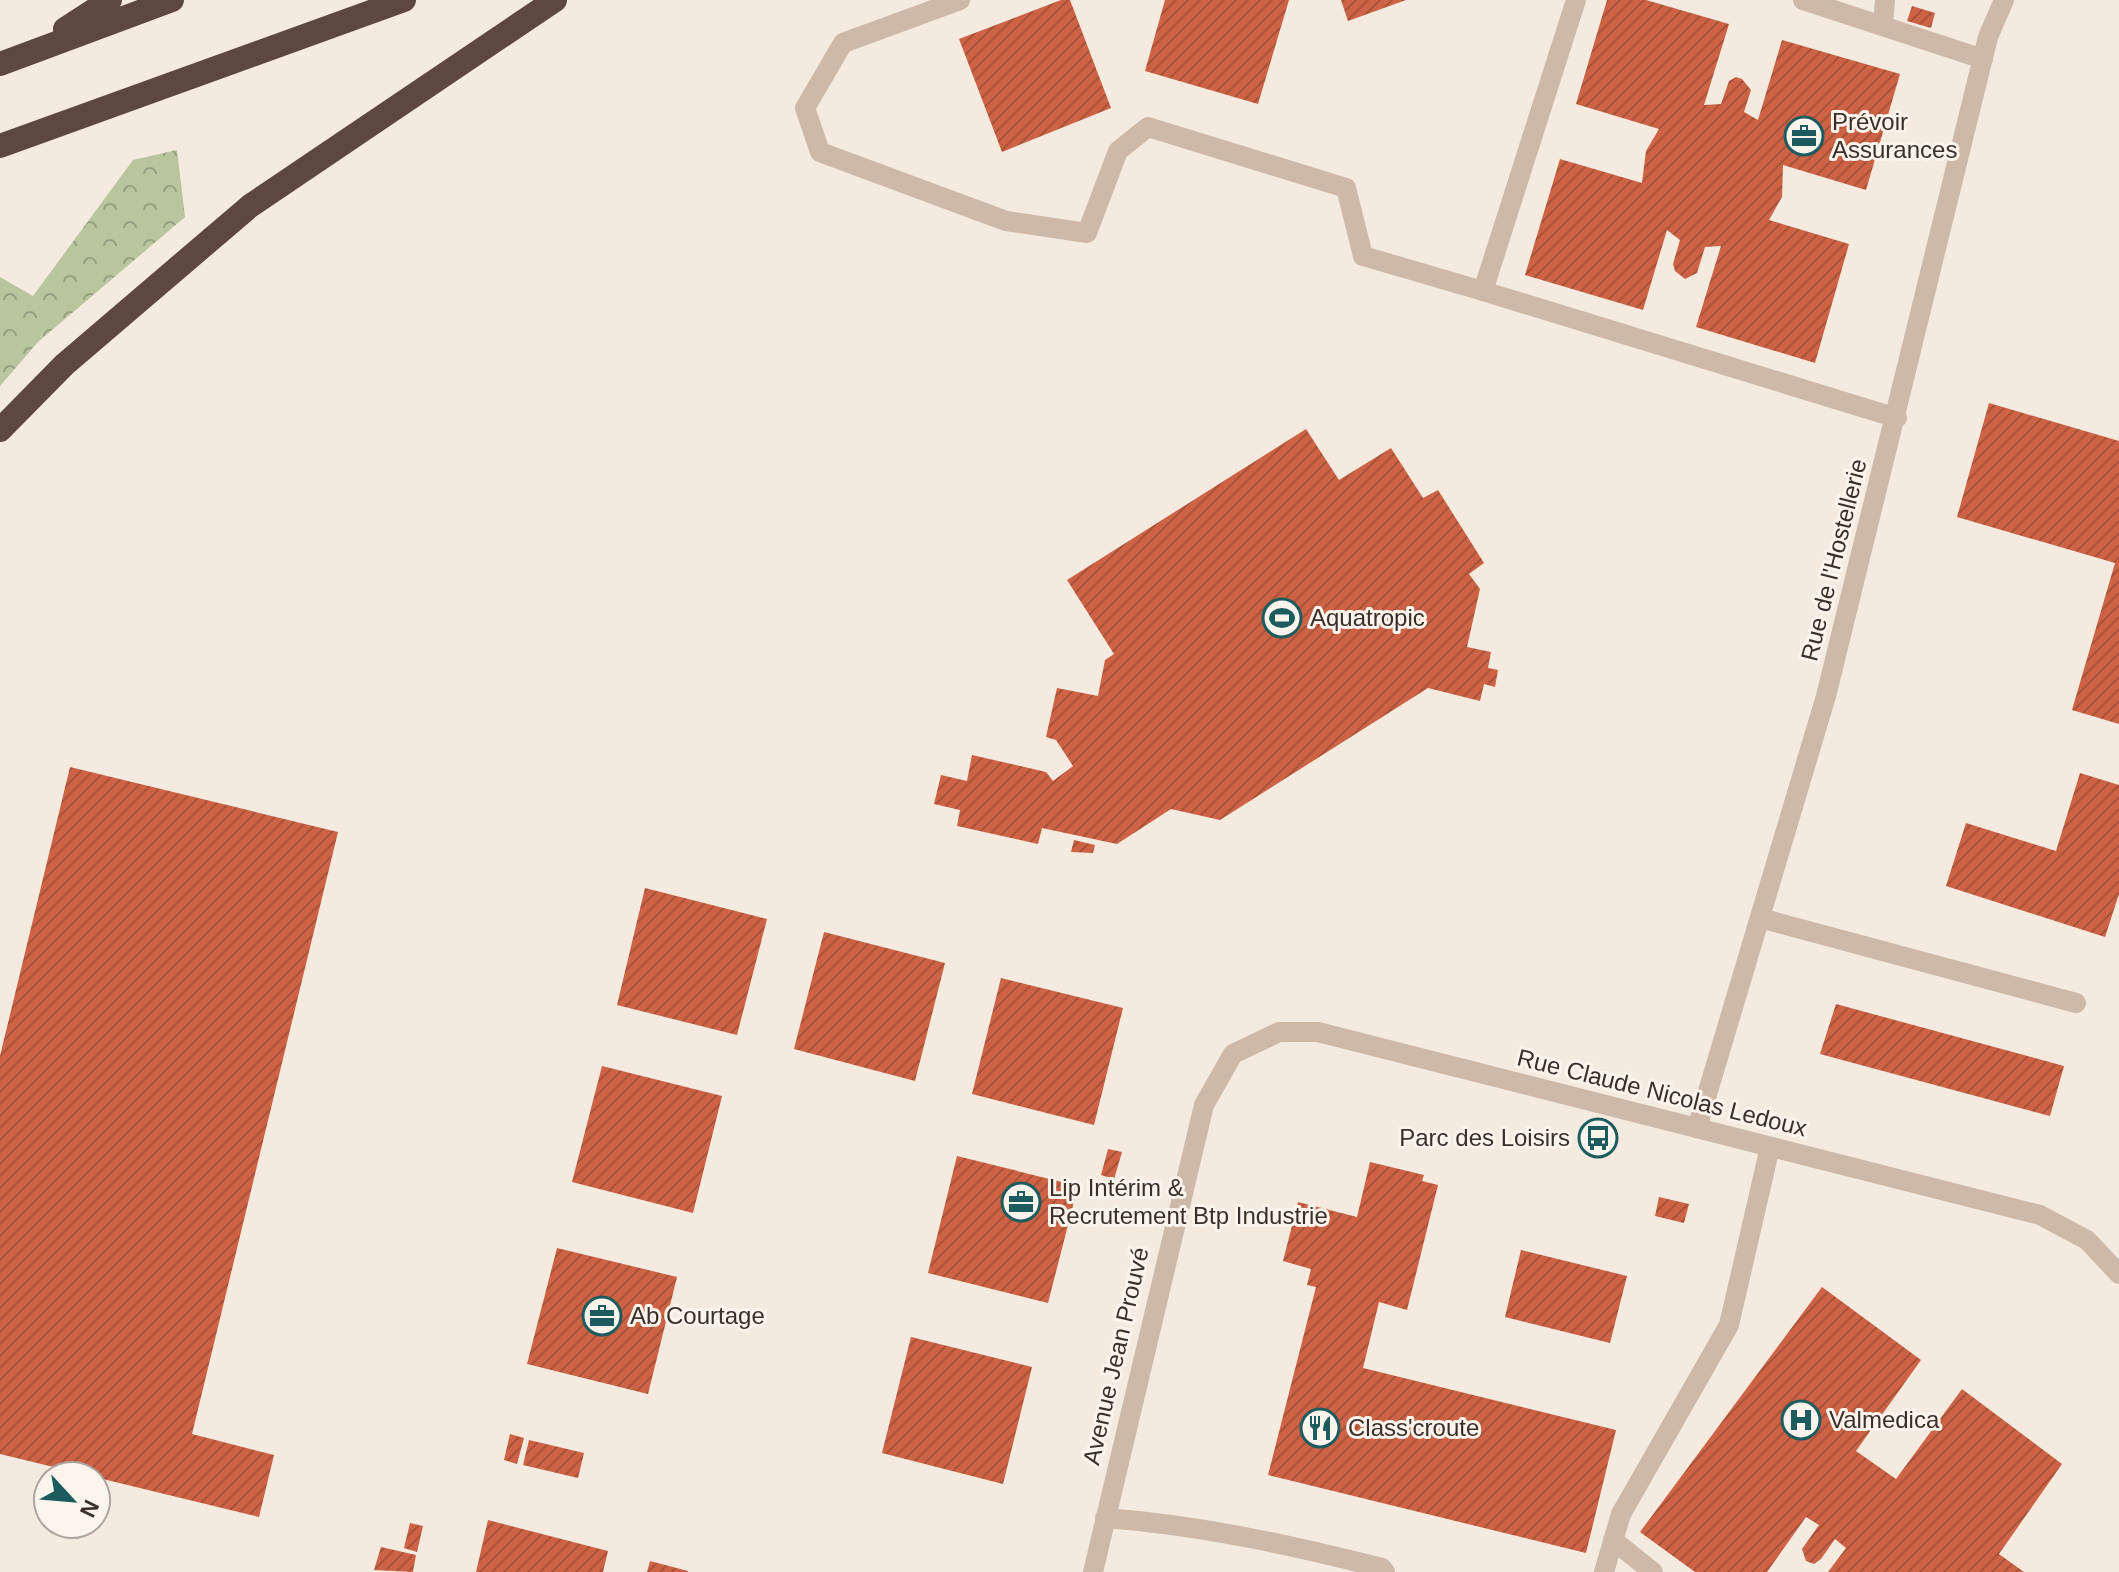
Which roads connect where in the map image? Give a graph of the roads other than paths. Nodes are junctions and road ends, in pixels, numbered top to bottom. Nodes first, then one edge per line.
1 (110, 0) edge
2 (172, 0) edge
3 (404, 0) edge
4 (555, 0) edge
5 (960, 0) edge
6 (1576, 0) edge
7 (1803, 0) edge
8 (1885, 0) edge
9 (2004, 0) edge
10 (1883, 26) junction
11 (29, 53) junction
12 (1983, 59) junction
13 (0, 64) edge
14 (0, 146) edge
15 (1483, 291) junction
16 (1897, 418) junction
17 (0, 430) edge
18 (1760, 918) junction
19 (2076, 1003) dead end
20 (1204, 1105) joint
21 (1697, 1128) junction
22 (1770, 1147) junction
23 (2119, 1274) edge
24 (1105, 1518) junction
25 (1613, 1540) junction
26 (1093, 1572) edge
27 (1385, 1572) edge
28 (1604, 1572) edge
29 (1653, 1572) edge

1 - 11 highway
2 - 11 highway
3 - 14 highway
4 - 17 highway
5 - 15 street
6 - 15 street
7 - 10 street
8 - 10 street
9 - 12 street, Rue de l'Hostellerie
10 - 12 street
11 - 13 highway
12 - 16 street, Rue de l'Hostellerie
15 - 16 street
16 - 18 street, Rue de l'Hostellerie
18 - 19 street
18 - 21 street, Rue de l'Hostellerie
20 - 21 street, Rue Claude Nicolas Ledoux
20 - 24 street, Avenue Jean Prouvé
21 - 22 street, Rue Claude Nicolas Ledoux
22 - 23 street, Rue Claude Nicolas Ledoux
22 - 25 street
24 - 26 street, Avenue Jean Prouvé
24 - 27 street
25 - 28 street
25 - 29 street

